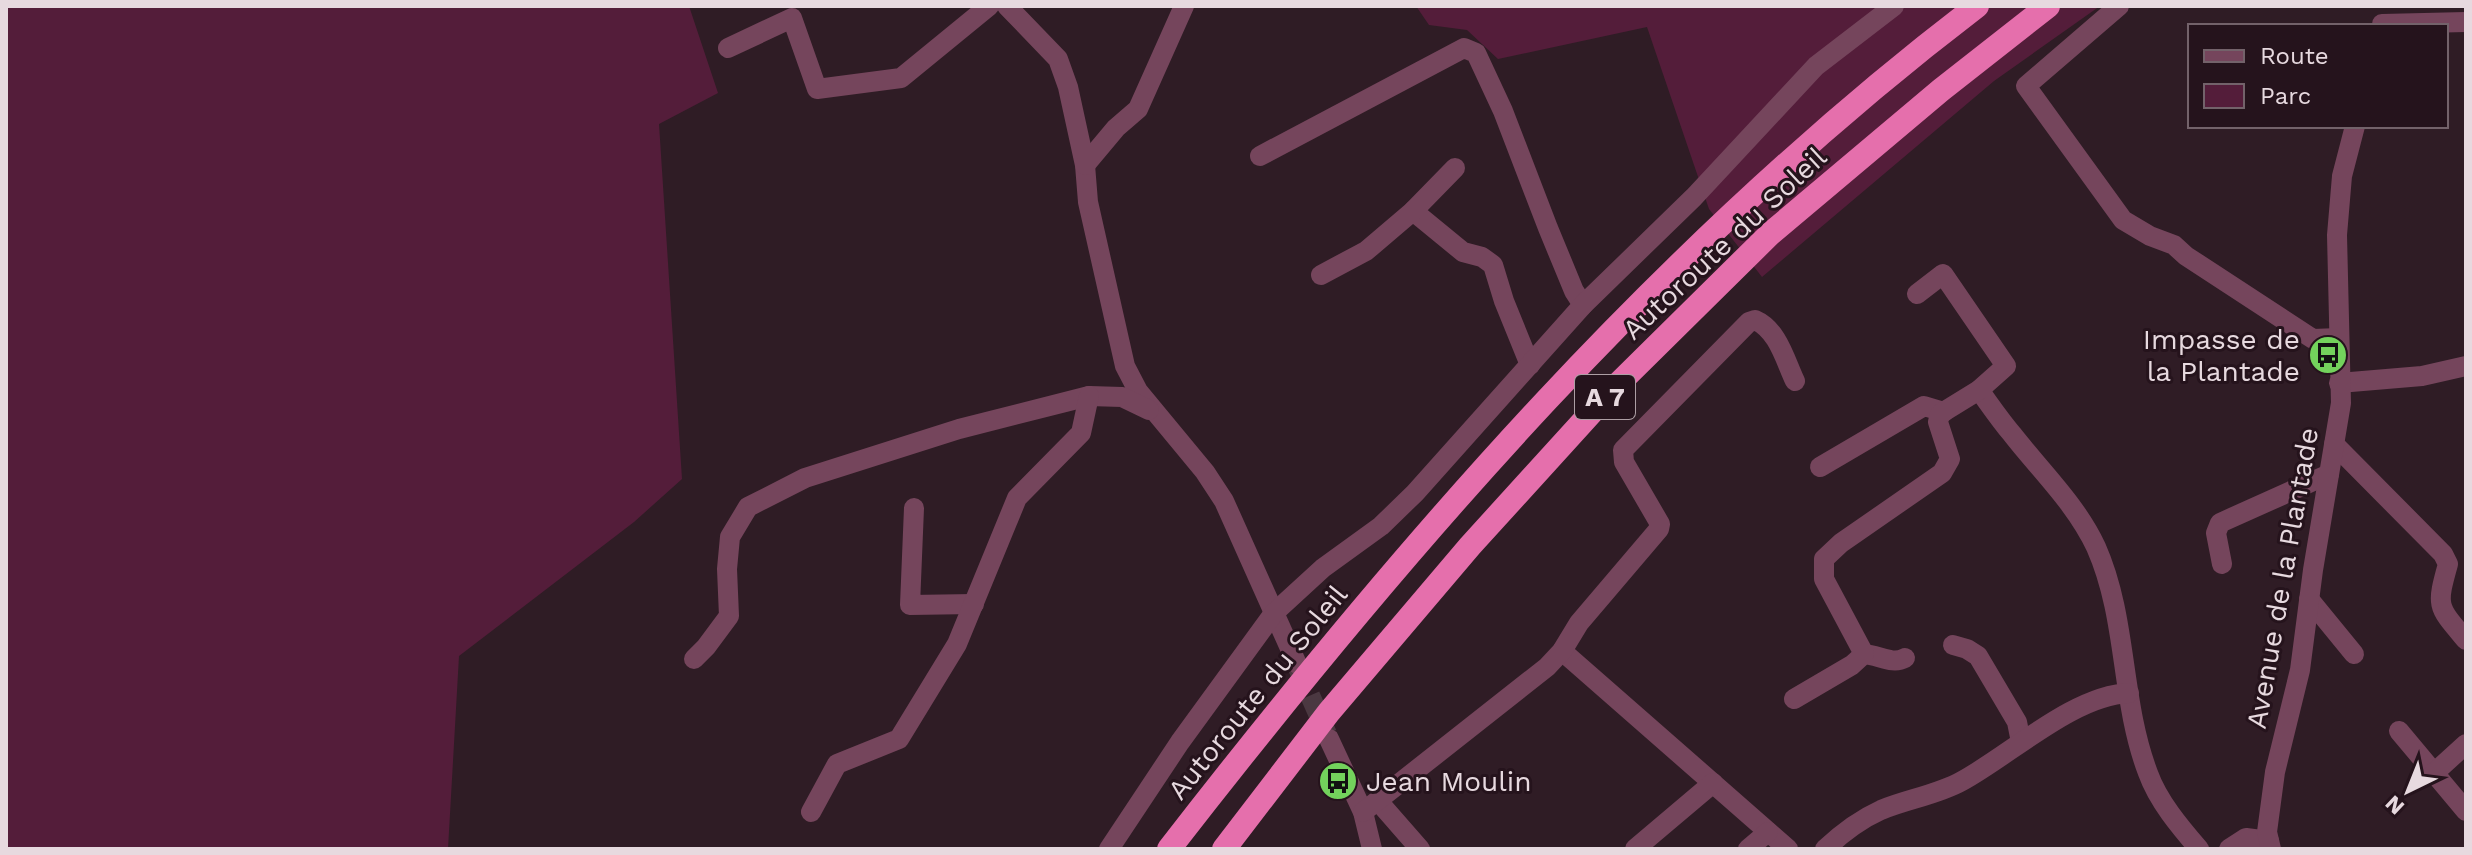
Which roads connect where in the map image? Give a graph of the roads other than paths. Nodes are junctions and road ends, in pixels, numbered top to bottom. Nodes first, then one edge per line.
1 (989, 6) edge
2 (1007, 6) edge
3 (1184, 6) edge
4 (1894, 6) edge
5 (1977, 6) edge
6 (2048, 6) edge
7 (2119, 6) edge
8 (2383, 19) edge
9 (2466, 22) edge
10 (728, 48) dead end
11 (2354, 128) edge
12 (1260, 156) dead end
13 (1085, 165) junction
14 (1455, 168) dead end
15 (1413, 211) junction
16 (1321, 275) dead end
17 (1917, 294) dead end
18 (1583, 305) junction
19 (2339, 338) junction
20 (1530, 365) junction
21 (2466, 366) edge
22 (1795, 381) dead end
23 (2339, 383) junction
24 (1979, 390) junction
25 (1089, 396) junction
26 (1944, 412) junction
27 (1156, 414) junction
28 (2334, 444) junction
29 (1820, 467) dead end
30 (2329, 474) junction
31 (914, 508) dead end
32 (2222, 564) dead end
33 (2309, 599) junction
34 (974, 604) junction
35 (1274, 613) junction
36 (2466, 640) edge
37 (1953, 645) dead end
38 (1562, 651) junction
39 (1864, 654) junction
40 (2354, 654) dead end
41 (1905, 658) dead end
42 (694, 659) dead end
43 (1297, 664) tunnel mouth
44 (2129, 693) junction
45 (1794, 699) dead end
46 (2399, 731) dead end
47 (1329, 739) tunnel mouth
48 (2021, 742) junction
49 (2466, 744) edge
50 (2434, 773) junction
51 (1713, 783) junction
52 (1371, 807) junction
53 (2466, 811) edge
54 (811, 812) dead end
55 (1768, 832) junction
56 (2270, 845) edge
57 (1109, 849) edge
58 (1169, 849) edge
59 (1224, 849) edge
60 (1372, 849) edge
61 (1420, 849) edge
62 (1635, 849) edge
63 (1748, 849) edge
64 (1788, 849) edge
65 (1825, 849) edge
66 (2199, 849) edge
67 (2229, 849) edge

1 - 10 street
2 - 13 street
3 - 13 street
4 - 18 street
5 - 58 highway, Autoroute du Soleil / A 7
6 - 59 highway, Autoroute du Soleil / A 7
7 - 19 street
8 - 9 street
11 - 19 street, Avenue de la Plantade
12 - 18 street
13 - 27 street
14 - 15 street
15 - 16 street
15 - 20 street
17 - 24 street
18 - 20 street
19 - 23 street, Avenue de la Plantade
20 - 35 street
21 - 23 street
22 - 38 street
23 - 28 street, Avenue de la Plantade
24 - 26 street
24 - 44 street
25 - 27 street
25 - 34 street
25 - 42 street
26 - 29 street
26 - 39 street
27 - 35 street
28 - 30 street, Avenue de la Plantade
28 - 36 street
30 - 32 street
30 - 33 street, Avenue de la Plantade
31 - 34 street
33 - 40 street
33 - 56 street, Avenue de la Plantade
34 - 54 street
35 - 43 street
35 - 57 street
37 - 48 street
38 - 51 street
38 - 52 street
39 - 41 street
39 - 45 street
44 - 48 street
44 - 66 street
46 - 50 street
47 - 52 street
48 - 65 street
49 - 50 street
50 - 53 street
51 - 55 street
51 - 62 street
52 - 60 street
52 - 61 street
55 - 63 street
55 - 64 street
56 - 67 street

